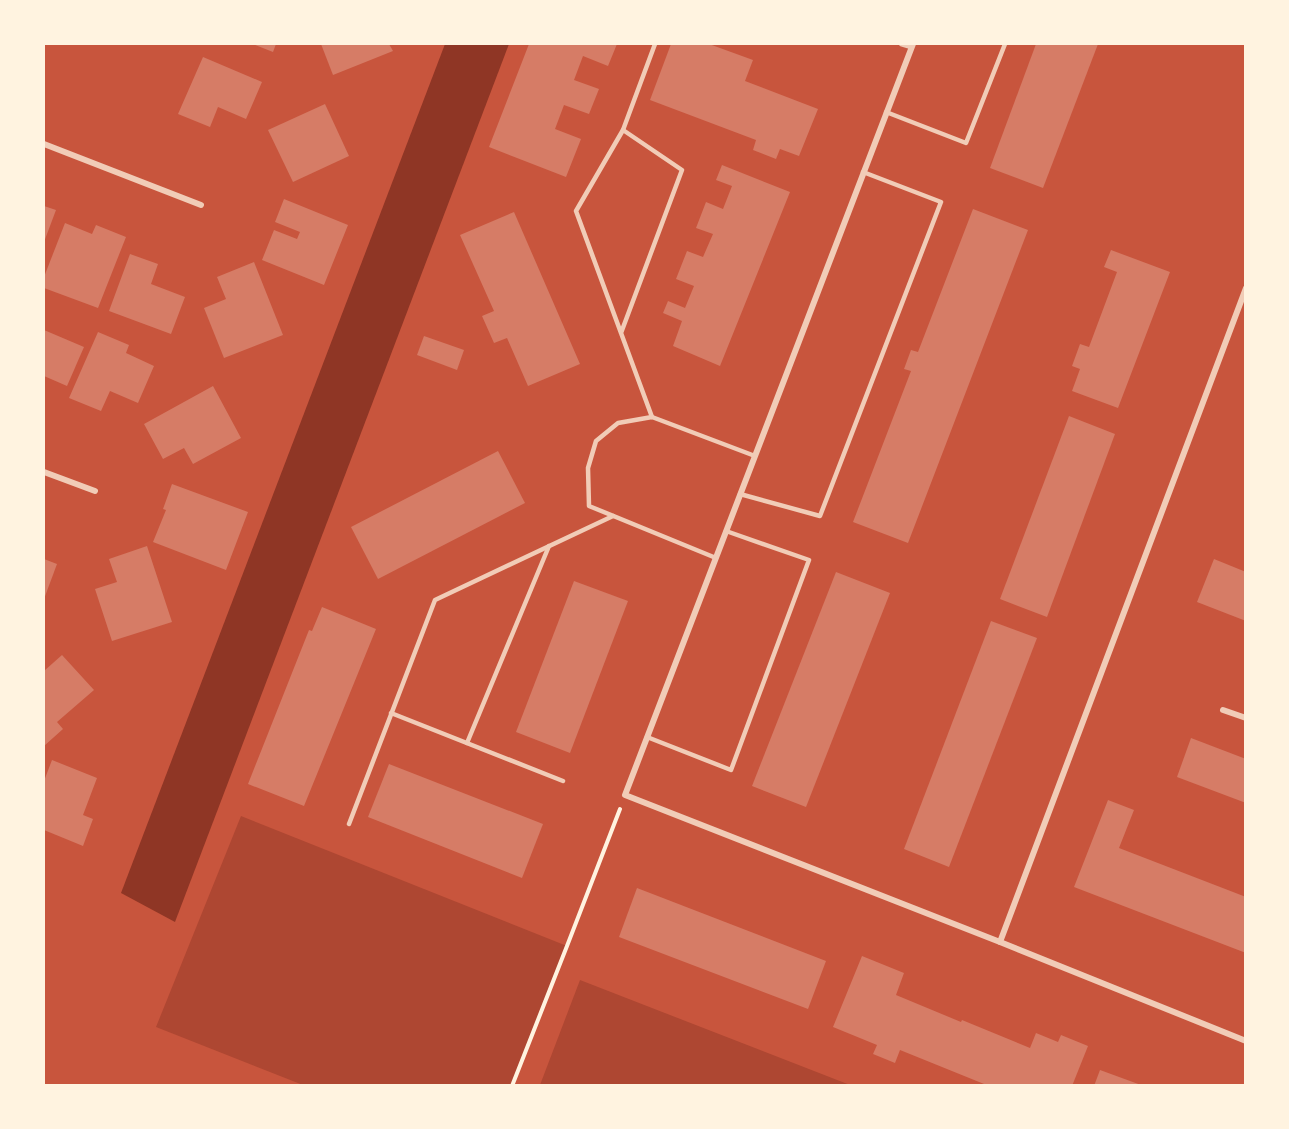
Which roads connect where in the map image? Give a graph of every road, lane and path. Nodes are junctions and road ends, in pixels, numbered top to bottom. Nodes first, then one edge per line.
1 (655, 44) edge
2 (901, 44) edge
3 (1005, 44) edge
4 (912, 45) edge
5 (886, 112) junction
6 (623, 130) junction
7 (44, 144) edge
8 (863, 172) junction
9 (201, 205) dead end
10 (1245, 288) edge
11 (621, 333) junction
12 (652, 417) junction
13 (755, 456) junction
14 (44, 472) edge
15 (95, 491) dead end
16 (740, 495) junction
17 (613, 516) junction
18 (726, 531) junction
19 (549, 546) junction
20 (716, 558) junction
21 (1223, 710) dead end
22 (391, 713) junction
23 (1245, 718) edge
24 (647, 737) junction
25 (467, 742) junction
26 (563, 781) dead end
27 (625, 795) junction
28 (349, 824) dead end
29 (1000, 942) junction
30 (1245, 1041) edge
31 (512, 1086) edge

1 - 6 lane
2 - 4 lane
3 - 5 lane
4 - 5 street
5 - 8 street
6 - 11 lane
6 - 11 lane
7 - 9 street
8 - 13 street
8 - 16 lane
10 - 29 street
11 - 12 lane
12 - 13 lane
12 - 17 lane
13 - 16 street
14 - 15 street
16 - 18 street
17 - 19 lane
17 - 20 lane
18 - 20 street
18 - 24 lane
19 - 22 lane
19 - 25 lane
20 - 24 street
21 - 23 street
22 - 25 lane
22 - 28 lane
24 - 27 street
25 - 26 lane
27 - 29 street
27 - 31 path
29 - 30 street

